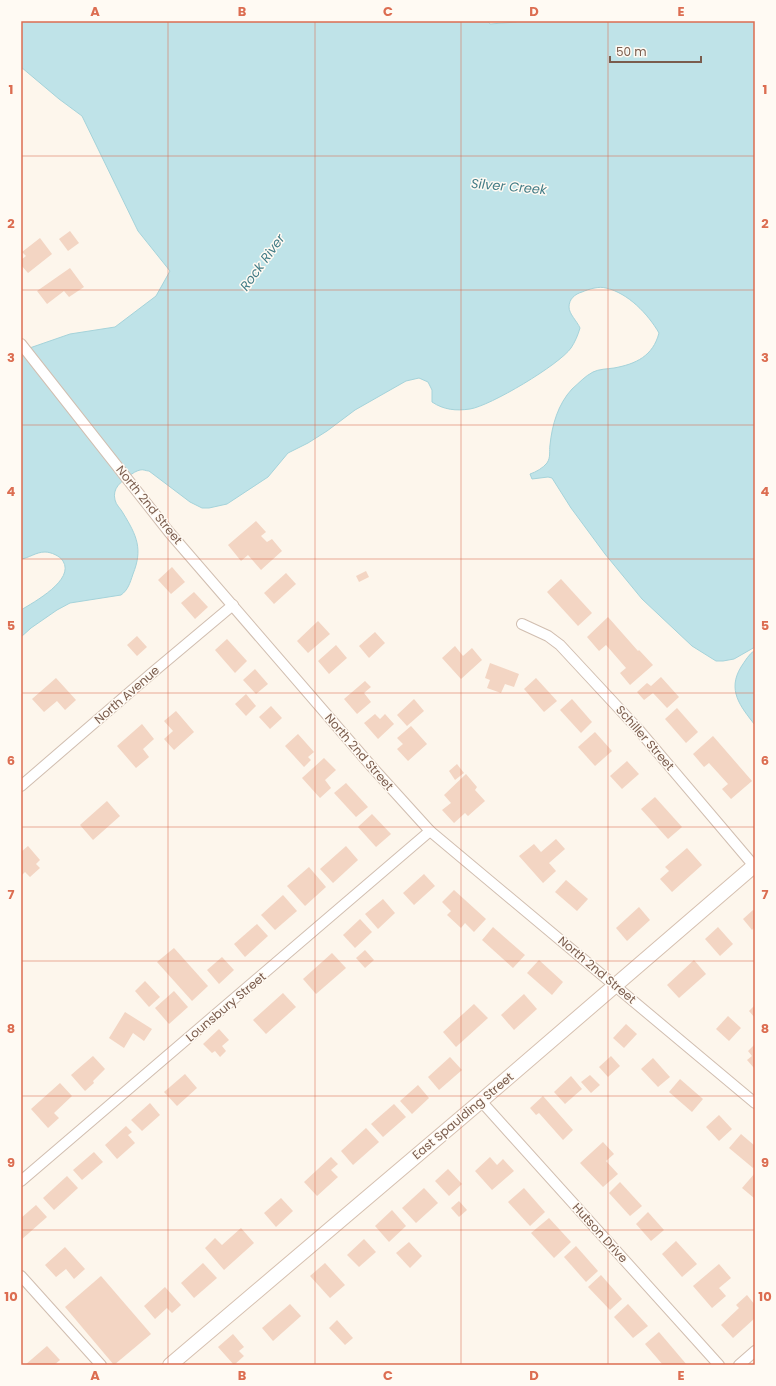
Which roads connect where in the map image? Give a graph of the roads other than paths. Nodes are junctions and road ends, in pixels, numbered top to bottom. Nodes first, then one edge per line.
1 (21, 344) edge
2 (233, 605) junction
3 (522, 624) dead end
4 (21, 786) edge
5 (430, 831) junction
6 (754, 866) edge
7 (616, 985) junction
8 (481, 1101) junction
9 (755, 1102) edge
10 (21, 1181) edge
11 (21, 1276) edge
12 (755, 1351) edge
13 (101, 1365) edge
14 (170, 1365) edge
15 (720, 1365) edge
16 (739, 1365) edge

1 - 2 street, North 2nd Street
2 - 4 street, North Avenue
2 - 5 street, North 2nd Street
3 - 6 street, Schiller Street
5 - 7 street, North 2nd Street
5 - 10 street, Lounsbury Street
6 - 7 street, East Spaulding Street
7 - 8 street, East Spaulding Street
7 - 9 street, North 2nd Street
8 - 14 street, East Spaulding Street
8 - 15 street, Hutson Drive
11 - 13 street
12 - 16 street

